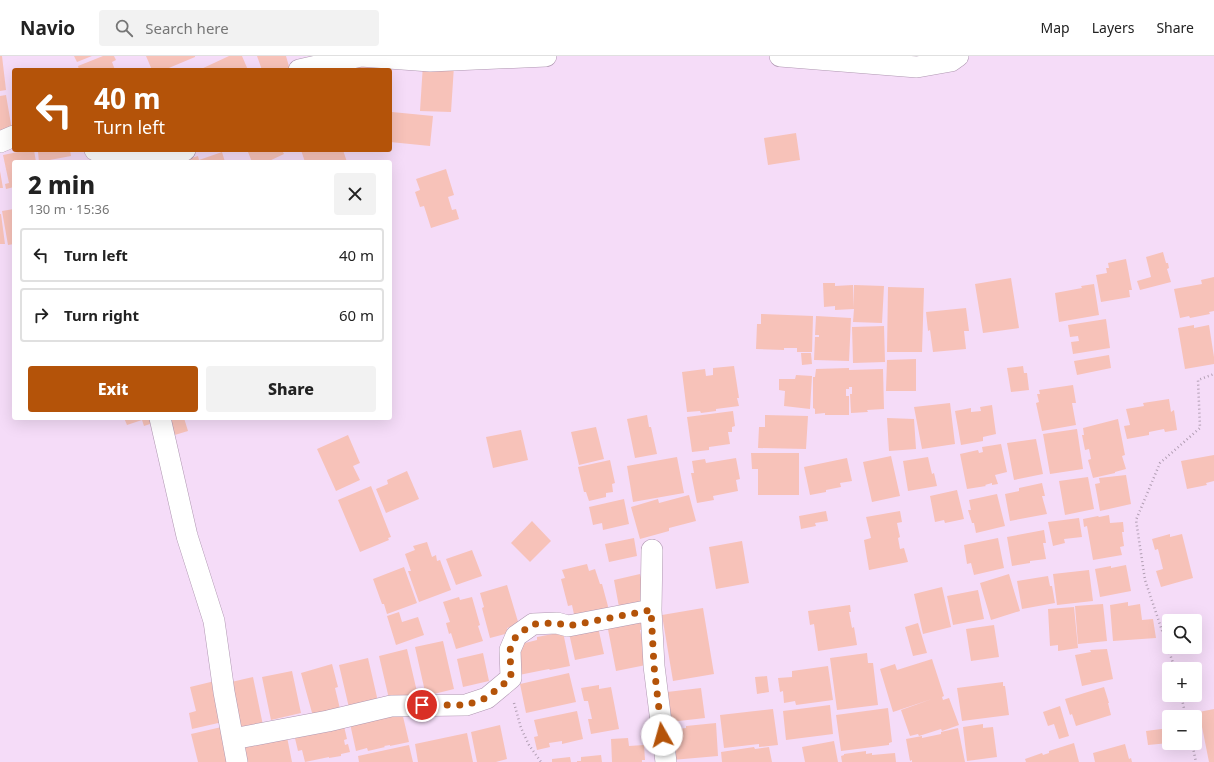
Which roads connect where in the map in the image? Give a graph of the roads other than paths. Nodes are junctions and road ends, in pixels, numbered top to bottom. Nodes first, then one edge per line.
1 (546, 56) edge
2 (780, 56) edge
3 (958, 56) edge
4 (300, 65) edge
5 (12, 137) edge
6 (0, 142) edge
7 (100, 152) edge
8 (181, 152) edge
9 (120, 160) edge
10 (120, 160) edge
11 (160, 420) edge
12 (652, 550) dead end
13 (651, 610) junction
14 (233, 739) junction
15 (237, 762) edge
16 (666, 762) edge

1 - 4 street
2 - 3 street
5 - 6 street
7 - 10 street
8 - 9 street
11 - 14 street
12 - 13 street
13 - 14 street
13 - 16 street
14 - 15 street

